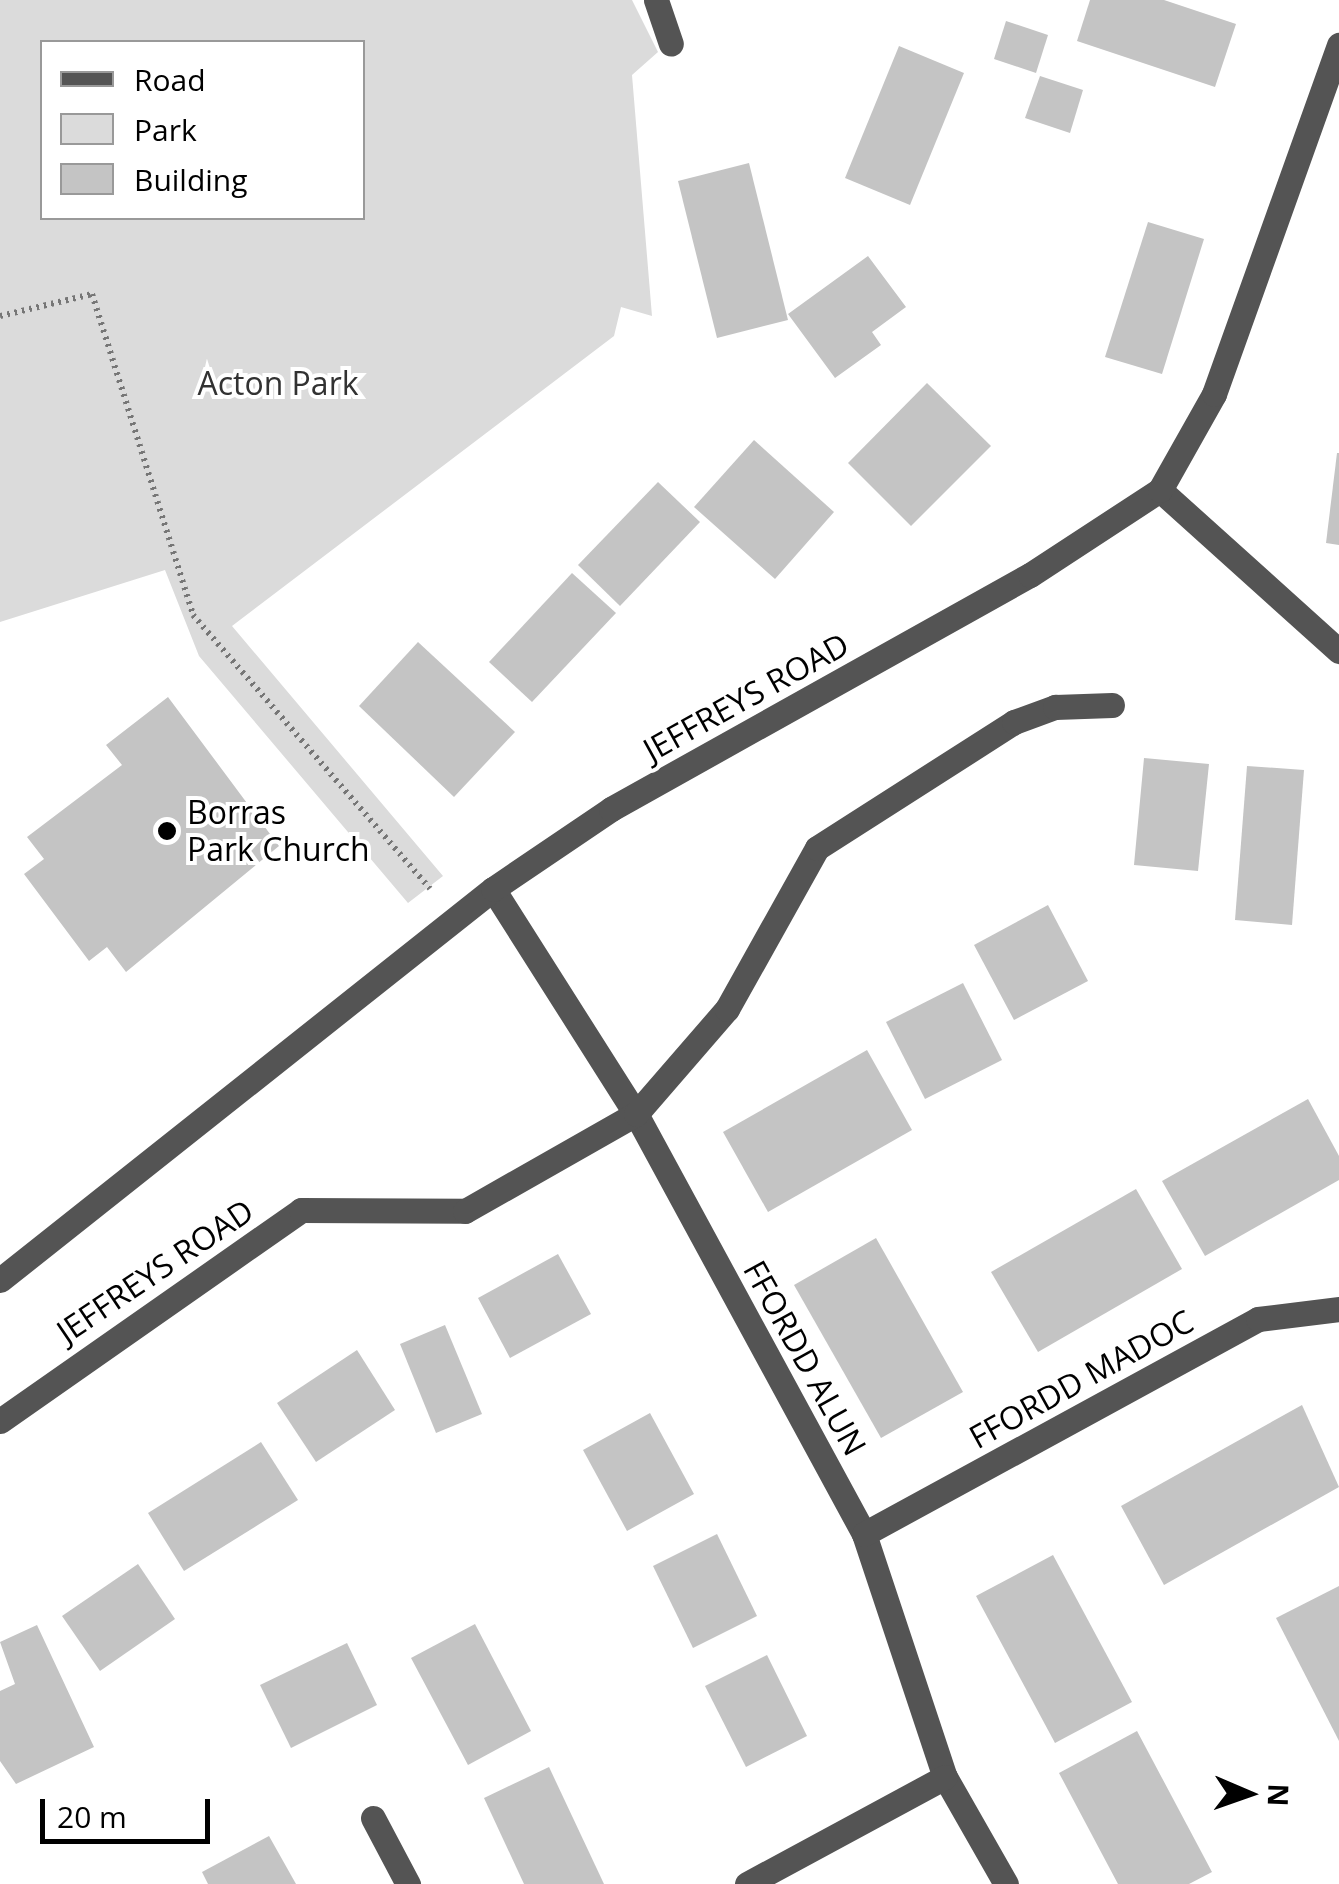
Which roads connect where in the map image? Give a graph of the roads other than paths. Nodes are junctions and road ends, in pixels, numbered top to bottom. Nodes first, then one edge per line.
1 (656, 0) edge
2 (671, 44) dead end
3 (1339, 44) edge
4 (1160, 490) junction
5 (1339, 651) edge
6 (1112, 705) dead end
7 (493, 889) junction
8 (636, 1114) junction
9 (0, 1280) edge
10 (1339, 1310) edge
11 (0, 1421) edge
12 (864, 1534) junction
13 (946, 1778) junction
14 (372, 1818) dead end
15 (408, 1884) edge
16 (747, 1884) edge
17 (1006, 1884) edge

1 - 2 street
3 - 4 street, JEFFREYS ROAD
4 - 5 street
4 - 7 street, JEFFREYS ROAD
6 - 8 street, JEFFREYS ROAD
7 - 8 street, FFORDD ALUN
7 - 9 street, JEFFREYS ROAD
8 - 11 street, JEFFREYS ROAD
8 - 12 street, FFORDD ALUN
10 - 12 street, FFORDD MADOC
12 - 13 street, FFORDD ALUN
13 - 16 street
13 - 17 street, FFORDD ALUN
14 - 15 street

